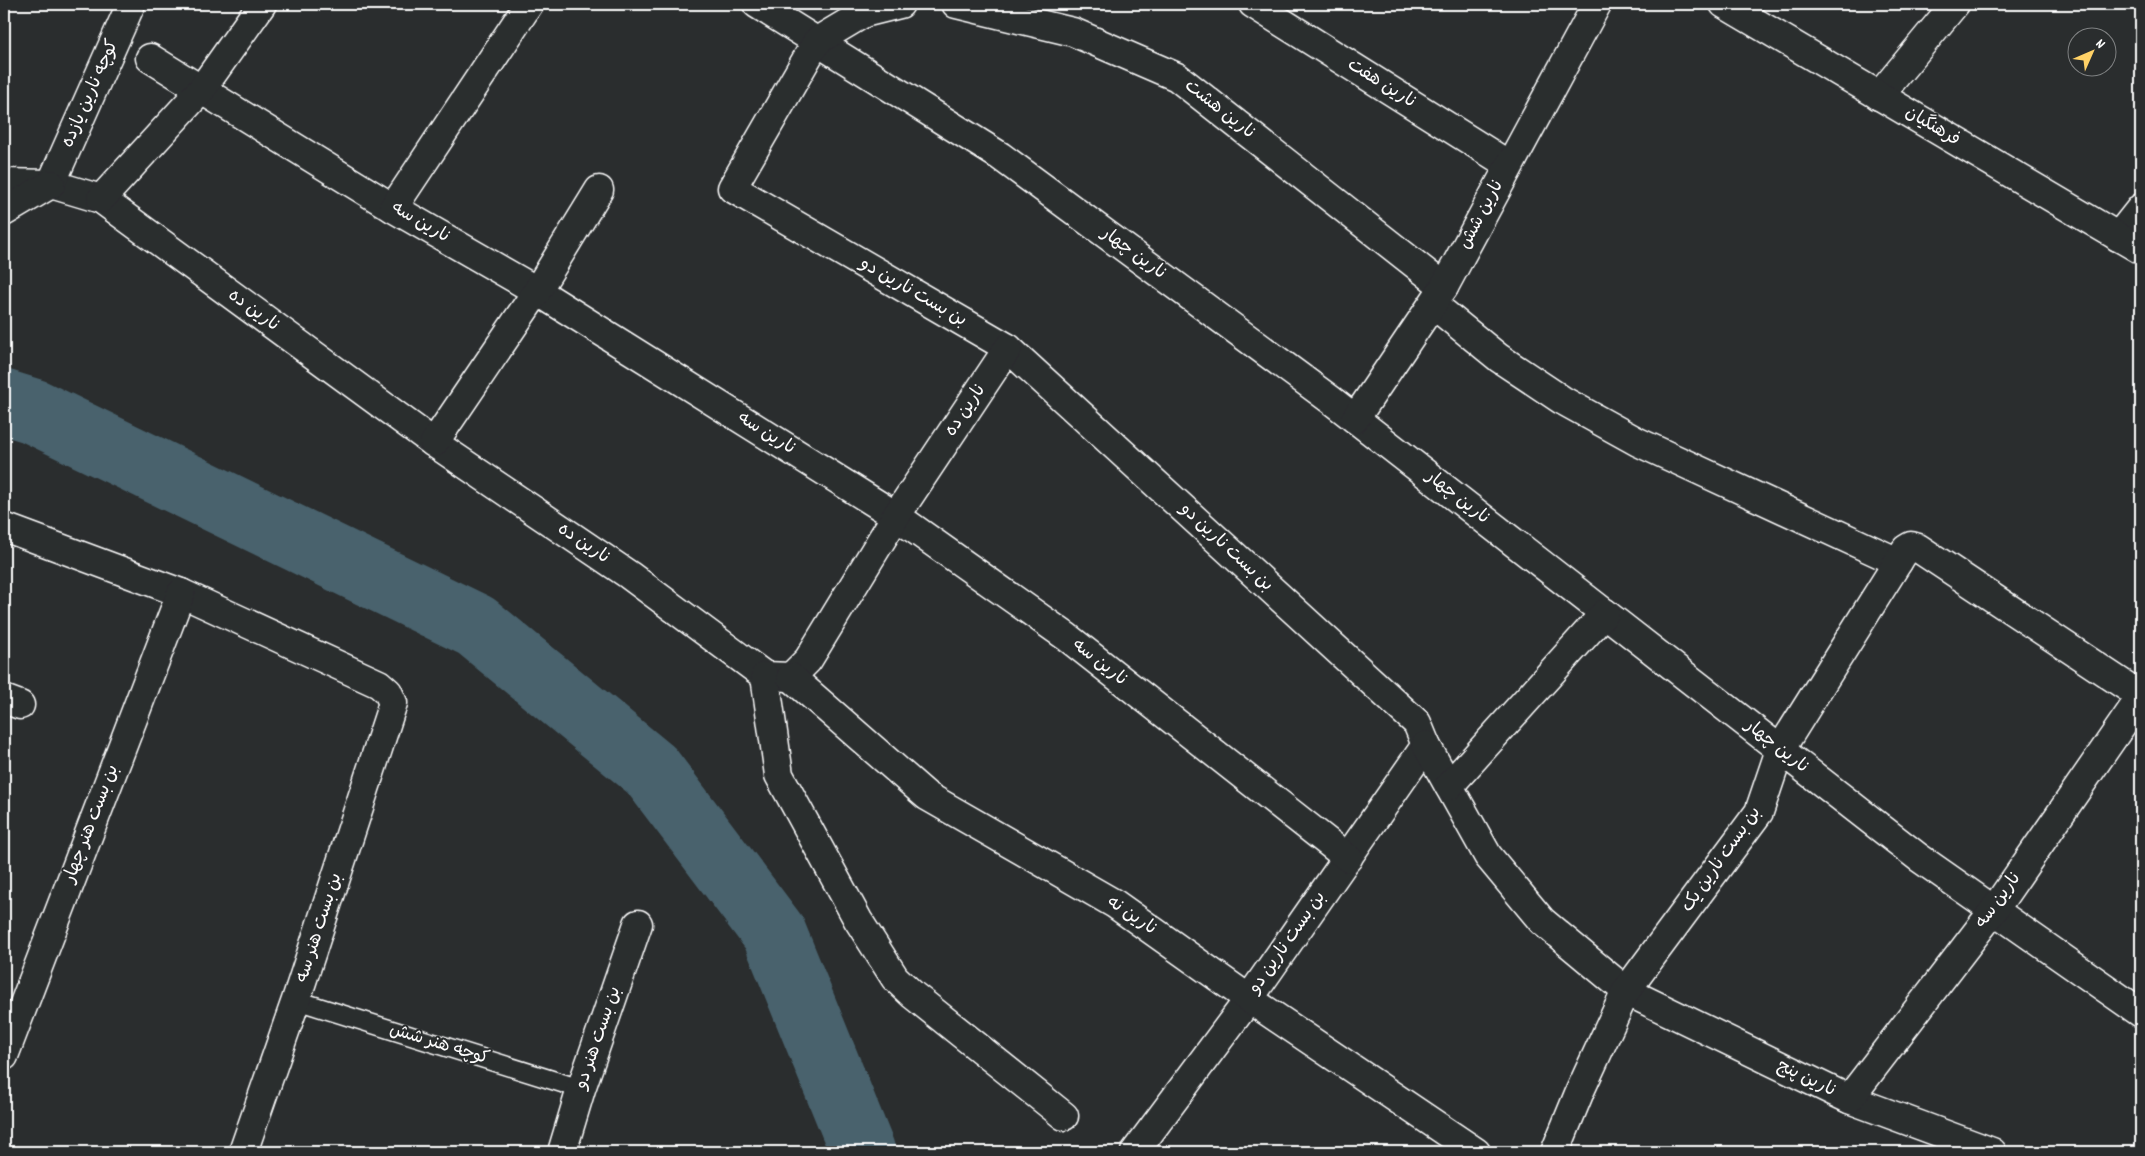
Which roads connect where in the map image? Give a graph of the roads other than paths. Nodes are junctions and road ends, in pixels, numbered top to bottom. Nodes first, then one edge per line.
1 (131, 4) edge
2 (262, 4) edge
3 (529, 4) edge
4 (757, 4) edge
5 (900, 4) edge
6 (956, 4) edge
7 (1254, 4) edge
8 (1597, 4) edge
9 (1724, 4) edge
10 (1955, 4) edge
11 (817, 41) junction
12 (150, 58) dead end
13 (201, 90) junction
14 (1879, 96) junction
15 (1509, 165) junction
16 (4, 183) edge
17 (51, 184) junction
18 (599, 190) dead end
19 (101, 199) junction
20 (393, 208) junction
21 (2141, 208) edge
22 (4, 212) edge
23 (2118, 237) junction
24 (2141, 250) edge
25 (537, 291) junction
26 (1439, 296) junction
27 (1008, 348) junction
28 (1355, 419) junction
29 (434, 443) junction
30 (896, 516) junction
31 (4, 527) edge
32 (1905, 554) junction
33 (181, 593) junction
34 (1605, 613) junction
35 (778, 677) junction
36 (2141, 696) edge
37 (1426, 745) junction
38 (1780, 750) junction
39 (1450, 786) junction
40 (1348, 858) junction
41 (1994, 910) junction
42 (638, 924) dead end
43 (1626, 991) junction
44 (1249, 999) junction
45 (296, 1000) junction
46 (2141, 1013) edge
47 (4, 1056) edge
48 (581, 1089) junction
49 (1849, 1099) junction
50 (1064, 1116) dead end
51 (243, 1152) edge
52 (562, 1152) edge
53 (1135, 1152) edge
54 (1476, 1152) edge
55 (1555, 1152) edge
56 (1992, 1152) edge

1 - 17 street, کوچه نارین یازده
2 - 13 street
3 - 20 street
4 - 11 street, نارین چهار
5 - 11 street
6 - 26 street, نارین هشت
7 - 15 street, نارین هفت
8 - 15 street, نارین شش
9 - 14 street, فرهنگیان
10 - 14 street
11 - 27 street, بن بست نارین دو
11 - 28 street, نارین چهار
12 - 13 street, نارین سه
13 - 19 street
13 - 20 street, نارین سه
14 - 23 street, فرهنگیان
15 - 26 street, نارین شش
16 - 17 street, نارین ده
17 - 19 street, نارین ده
17 - 22 street
18 - 25 street
19 - 29 street, نارین ده
20 - 25 street, نارین سه
21 - 23 street
23 - 24 street, فرهنگیان
25 - 29 street
25 - 30 street, نارین سه
26 - 28 street, نارین شش
26 - 32 street, نارین هشت
27 - 30 street, نارین ده
27 - 37 street, بن بست نارین دو
28 - 34 street, نارین چهار
29 - 35 street, نارین ده
30 - 35 street, نارین ده
30 - 40 street, نارین سه
31 - 33 street
32 - 36 street, نارین هشت
32 - 38 street, بن بست نارین یک
33 - 45 street, بن بست هنر سه
33 - 47 street, بن بست هنر چهار
34 - 38 street, نارین چهار
34 - 39 street
35 - 44 street, نارین نه
35 - 50 street
36 - 41 street, نارین سه
37 - 39 street, نارین پنج
37 - 40 street, بن بست نارین دو
38 - 41 street, نارین چهار
38 - 43 street, بن بست نارین یک
39 - 43 street, نارین پنج
40 - 44 street, بن بست نارین دو
41 - 46 street, نارین چهار
41 - 49 street, نارین سه
42 - 48 street, بن بست هنر دو
43 - 49 street, نارین پنج
43 - 55 street, بن بست نارین یک
44 - 53 street, بن بست نارین دو
44 - 54 street, نارین نه
45 - 48 lane, کوچه هنر شش
45 - 51 street, بن بست هنر سه
48 - 52 street, بن بست هنر دو
49 - 56 street, نارین پنج

